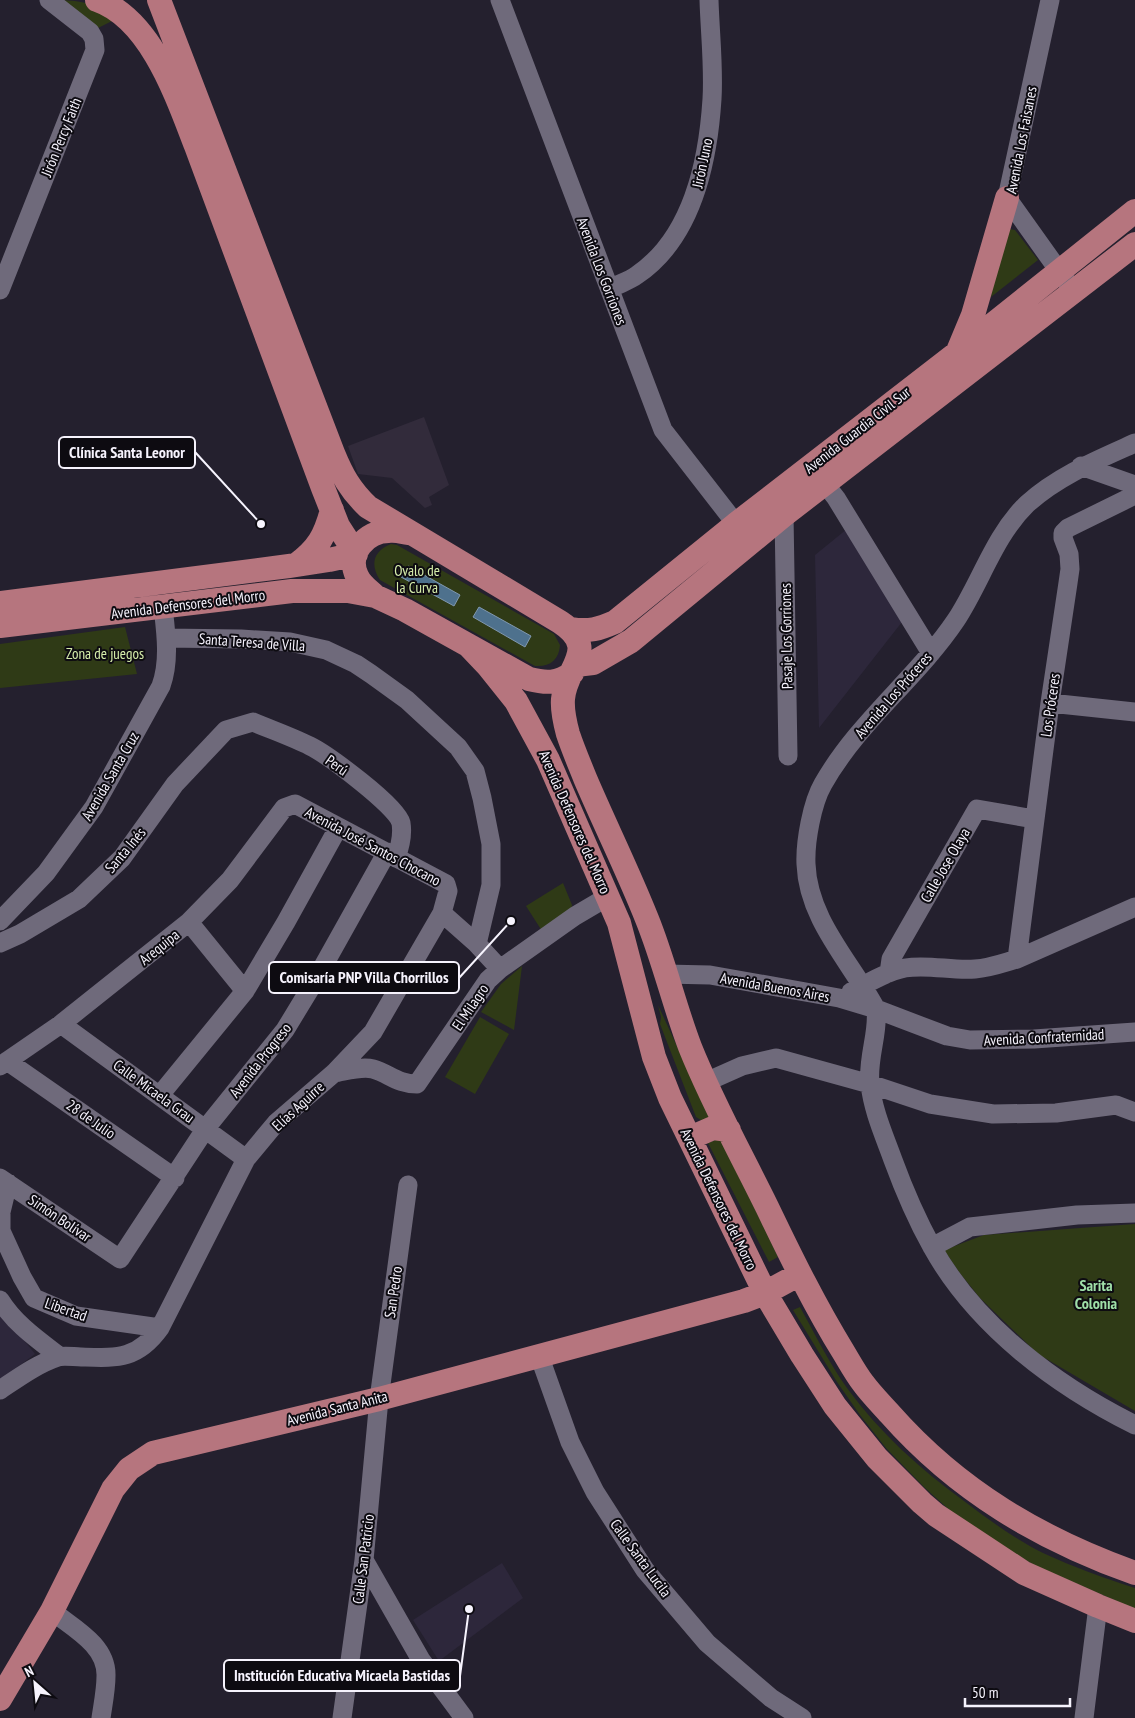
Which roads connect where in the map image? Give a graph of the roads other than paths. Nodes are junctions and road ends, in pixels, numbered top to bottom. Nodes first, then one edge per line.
1 (49, 0) edge
2 (97, 0) edge
3 (158, 0) edge
4 (500, 0) edge
5 (709, 0) edge
6 (1050, 0) edge
7 (1007, 198) junction
8 (1135, 211) edge
9 (1135, 244) edge
10 (1060, 272) junction
11 (610, 289) junction
12 (0, 290) edge
13 (1074, 292) junction
14 (957, 353) junction
15 (1135, 443) edge
16 (1082, 466) junction
17 (825, 484) junction
18 (1135, 485) edge
19 (1135, 495) edge
20 (332, 510) junction
21 (784, 515) junction
22 (736, 524) junction
23 (413, 534) junction
24 (356, 554) junction
25 (296, 565) junction
26 (375, 596) junction
27 (0, 603) edge
28 (162, 607) junction
29 (0, 626) edge
30 (572, 629) junction
31 (166, 638) junction
32 (469, 646) junction
33 (931, 653) junction
34 (574, 669) junction
35 (1050, 703) junction
36 (1135, 712) edge
37 (226, 730) joint
38 (788, 756) dead end
39 (295, 804) joint
40 (1034, 819) junction
41 (338, 828) junction
42 (391, 855) junction
43 (448, 891) joint
44 (609, 896) junction
45 (1135, 907) edge
46 (442, 912) junction
47 (0, 921) edge
48 (189, 922) junction
49 (0, 943) edge
50 (477, 944) junction
51 (1017, 959) junction
52 (500, 969) junction
53 (889, 973) junction
54 (665, 974) junction
55 (862, 987) junction
56 (245, 991) junction
57 (839, 998) junction
58 (876, 1009) junction
59 (61, 1024) junction
60 (1135, 1032) edge
61 (4, 1063) edge
62 (334, 1073) junction
63 (706, 1082) junction
64 (870, 1084) junction
65 (160, 1095) junction
66 (1135, 1112) edge
67 (206, 1128) junction
68 (729, 1130) junction
69 (690, 1138) junction
70 (246, 1159) junction
71 (175, 1178) junction
72 (4, 1181) edge
73 (408, 1185) dead end
74 (1135, 1212) edge
75 (932, 1247) junction
76 (120, 1258) joint
77 (800, 1274) junction
78 (765, 1293) junction
79 (0, 1300) edge
80 (160, 1328) junction
81 (539, 1355) junction
82 (59, 1356) junction
83 (0, 1390) edge
84 (379, 1399) junction
85 (1135, 1425) edge
86 (364, 1560) junction
87 (1135, 1574) edge
88 (1098, 1606) junction
89 (52, 1611) junction
90 (1135, 1621) edge
91 (0, 1700) edge
92 (101, 1718) edge
93 (342, 1718) edge
94 (464, 1718) edge
95 (802, 1718) edge
96 (1084, 1718) edge

1 - 12 street, Jirón Percy Faith
2 - 20 main road
3 - 23 main road
4 - 11 street, Avenida Los Gorriones
5 - 11 street, Jirón Juno
6 - 7 street, Avenida Los Faisanes
7 - 10 street, Avenida Los Faisanes
7 - 14 main road
8 - 10 main road, Avenida Guardia Civil Sur
9 - 13 main road, Avenida Guardia Civil Sur
10 - 13 street, Avenida Los Faisanes
10 - 14 main road, Avenida Guardia Civil Sur
11 - 22 street, Avenida Los Gorriones
13 - 17 main road, Avenida Guardia Civil Sur
14 - 22 main road, Avenida Guardia Civil Sur
15 - 16 street, Avenida Los Próceres
16 - 18 street
16 - 33 street, Avenida Los Próceres
17 - 21 main road, Avenida Guardia Civil Sur
17 - 33 street
19 - 35 street, Los Próceres
20 - 24 main road
20 - 25 main road
21 - 34 main road, Avenida Guardia Civil Sur
21 - 38 street, Pasaje Los Gorriones
22 - 30 main road, Avenida Guardia Civil Sur
23 - 24 main road
23 - 30 main road
24 - 25 main road, Avenida Defensores del Morro
24 - 26 main road, Avenida Defensores del Morro
25 - 27 main road, Avenida Defensores del Morro
26 - 28 main road, Avenida Defensores del Morro
26 - 32 main road, Avenida Defensores del Morro
28 - 29 main road, Avenida Defensores del Morro
28 - 31 street, Avenida Santa Cruz
30 - 34 main road, Avenida Defensores del Morro
31 - 47 street, Avenida Santa Cruz
31 - 50 street, Santa Teresa de Villa
32 - 34 main road, Avenida Defensores del Morro
32 - 44 main road, Avenida Defensores del Morro
33 - 55 street, Avenida Los Próceres
34 - 54 main road, Avenida Defensores del Morro
35 - 36 street
35 - 40 street, Los Próceres
37 - 42 street, Perú
37 - 49 street, Santa Inés
39 - 41 street, Avenida José Santos Chocano
39 - 48 street, Arequipa
40 - 51 street, Los Próceres
40 - 53 street, Calle Jose Olaya
41 - 42 street, Avenida José Santos Chocano
41 - 56 street
42 - 43 street, Avenida José Santos Chocano
42 - 67 street, Avenida Progreso
43 - 46 street, Elías Aguirre
44 - 52 street, El Milagro
44 - 69 main road, Avenida Defensores del Morro
45 - 51 street, Avenida Buenos Aires
46 - 50 street
46 - 62 street, Elías Aguirre
48 - 56 street
48 - 59 street, Arequipa
50 - 52 street
51 - 53 street, Avenida Buenos Aires
52 - 62 street, El Milagro
53 - 55 street, Avenida Buenos Aires
54 - 57 street, Avenida Buenos Aires
54 - 63 main road, Avenida Defensores del Morro
55 - 57 street, Avenida Buenos Aires
55 - 58 street, Avenida Los Próceres
56 - 65 street
57 - 58 street, Avenida Confraternidad
58 - 60 street, Avenida Confraternidad
58 - 64 street
59 - 61 street, Arequipa
59 - 65 street, Calle Micaela Grau
61 - 71 street, 28 de Julio
62 - 70 street, Elías Aguirre
63 - 64 street
63 - 68 main road, Avenida Defensores del Morro
64 - 66 street
64 - 75 street
65 - 67 street, Calle Micaela Grau
67 - 70 street, Calle Micaela Grau
67 - 71 street, Avenida Progreso
68 - 69 main road
68 - 77 main road, Avenida Defensores del Morro
69 - 78 main road, Avenida Defensores del Morro
70 - 80 street, Elías Aguirre
71 - 76 street, Avenida Progreso
72 - 76 street, Simón Bolívar
72 - 80 street, Libertad
73 - 84 street, San Pedro
74 - 75 street
75 - 85 street
77 - 78 main road, Avenida Santa Anita
77 - 87 main road, Avenida Defensores del Morro
78 - 81 main road, Avenida Santa Anita
78 - 88 main road, Avenida Defensores del Morro
79 - 82 street
80 - 82 street, Elías Aguirre
81 - 84 main road, Avenida Santa Anita
81 - 95 street, Calle Santa Lucila
82 - 83 street
84 - 86 street, Calle San Patricio
84 - 89 main road, Avenida Santa Anita
86 - 93 street, Calle San Patricio
86 - 94 street
88 - 90 main road, Avenida Defensores del Morro
88 - 96 street
89 - 91 main road, Avenida Santa Anita
89 - 92 street

